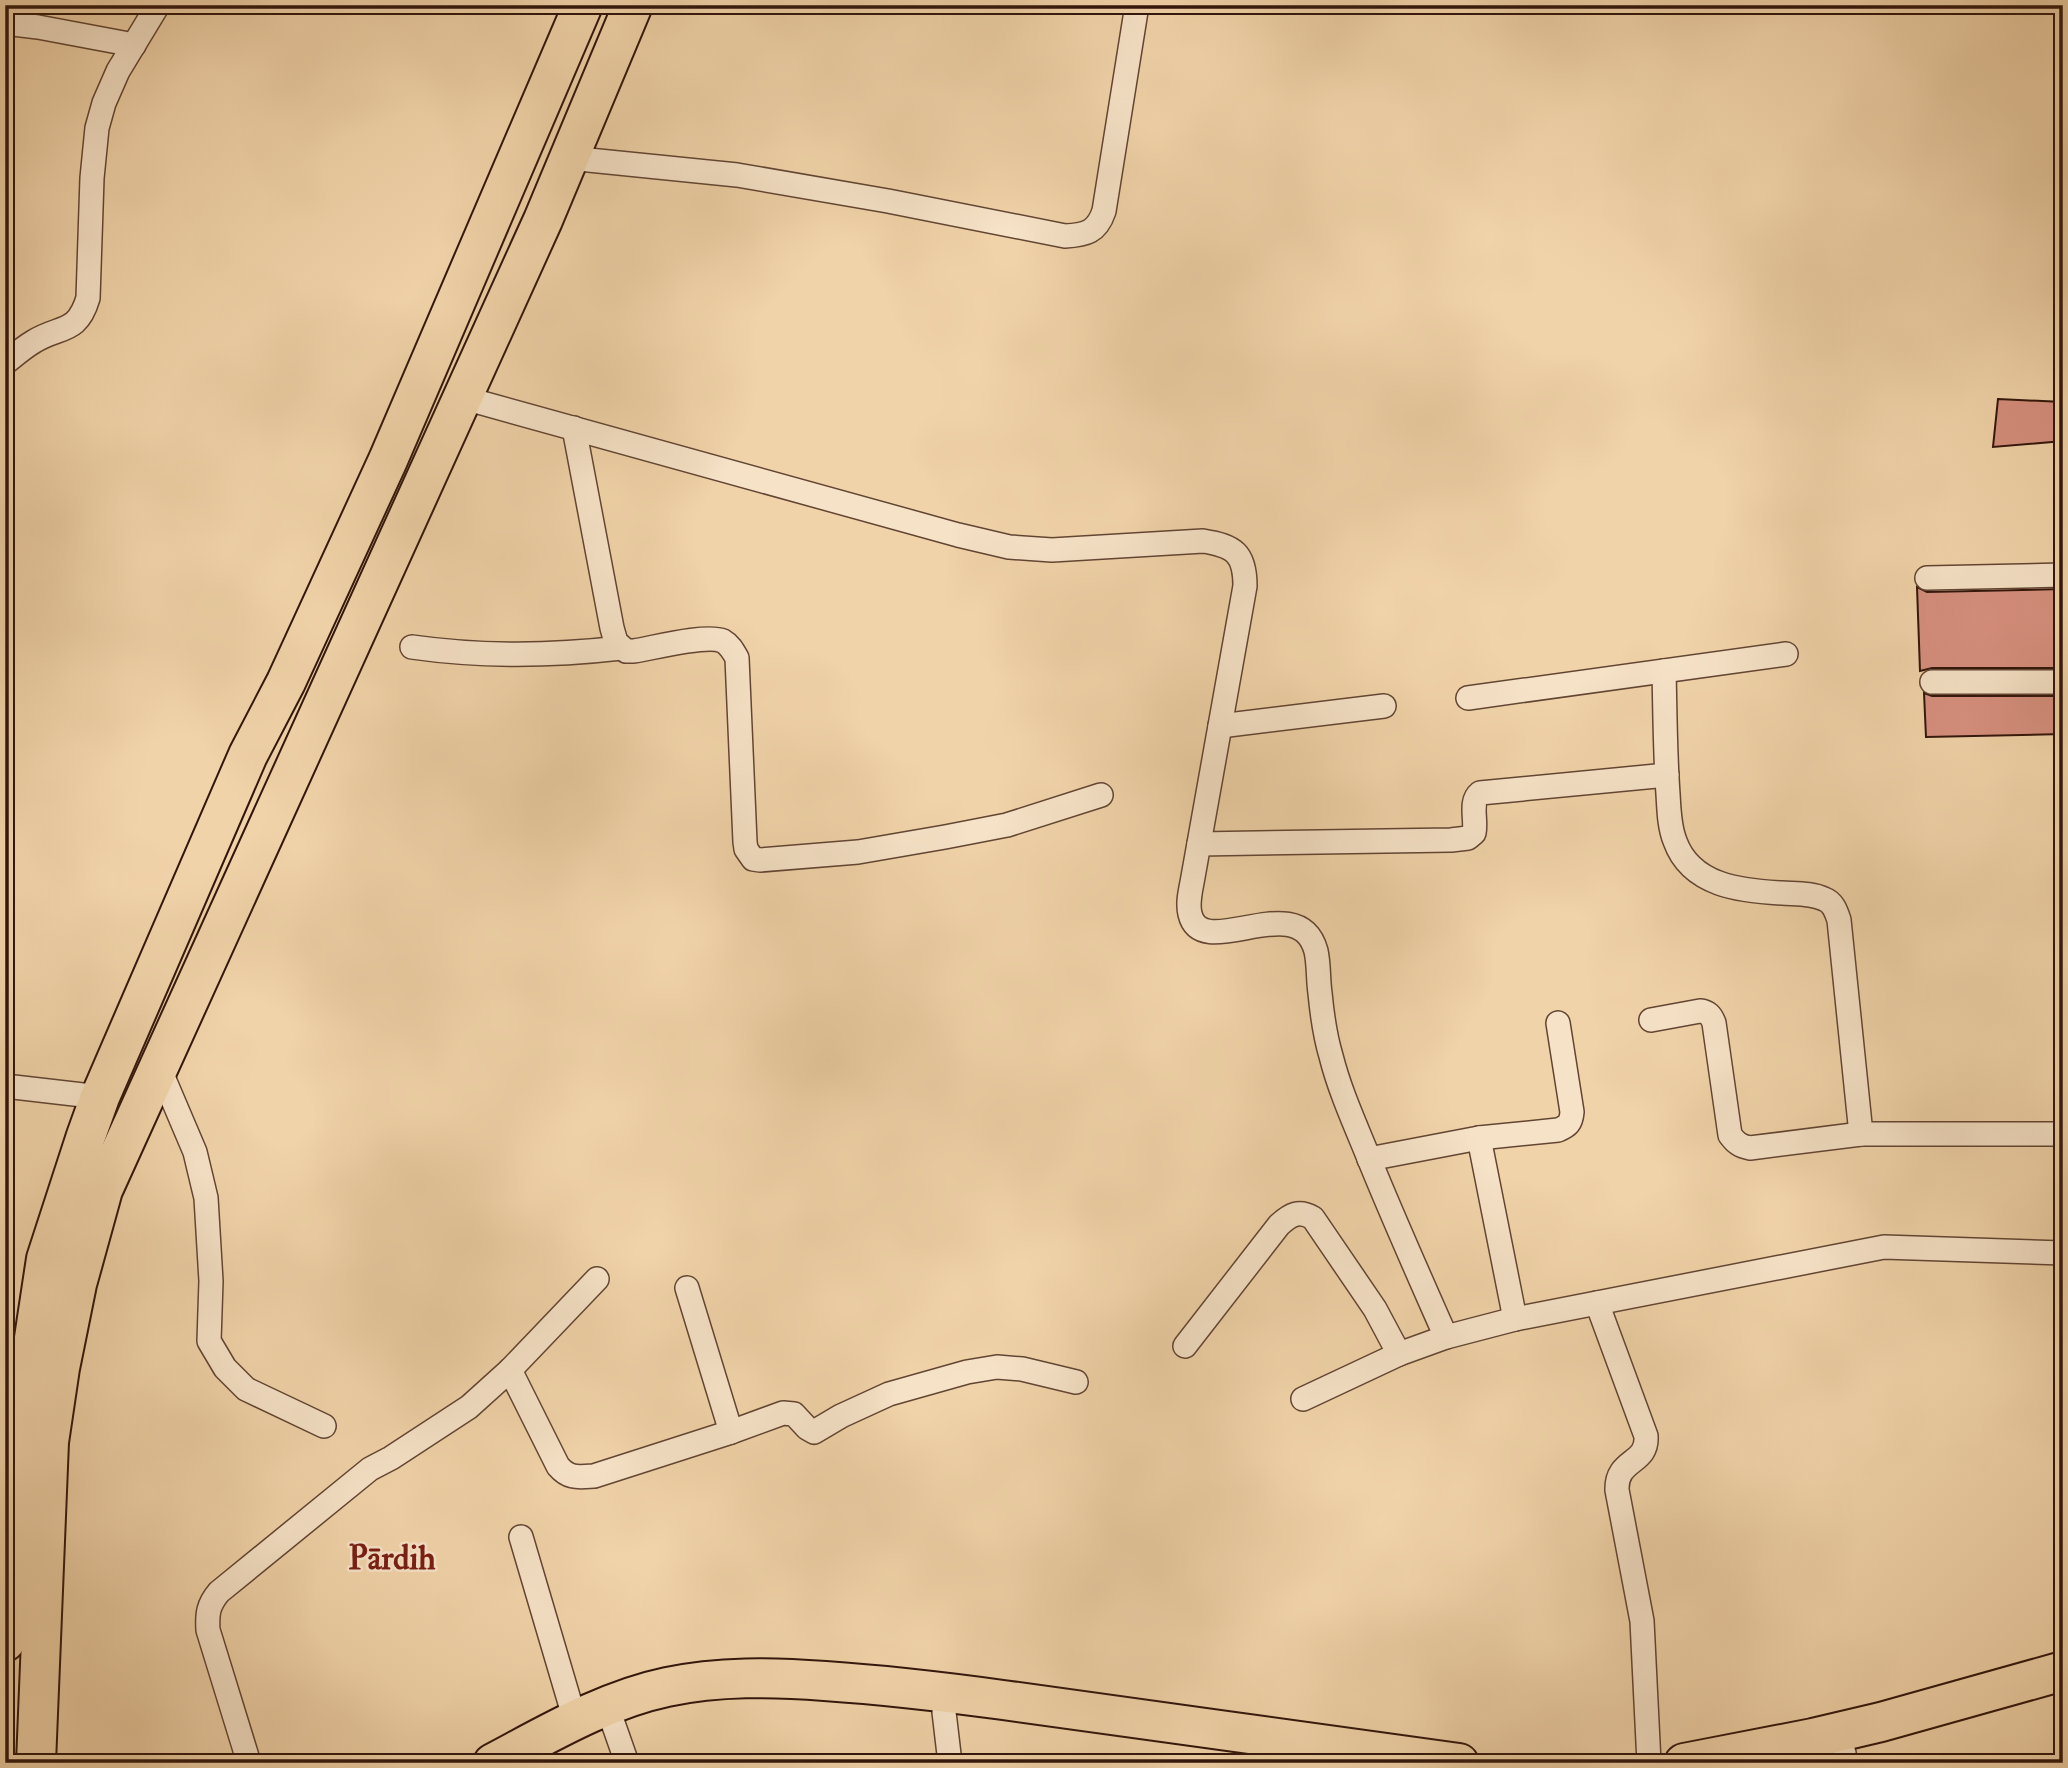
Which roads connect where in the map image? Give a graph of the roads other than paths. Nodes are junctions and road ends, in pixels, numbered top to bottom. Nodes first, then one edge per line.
1 (158, 5) edge
2 (583, 5) edge
3 (633, 5) edge
4 (1137, 5) edge
5 (5, 23) edge
6 (134, 45) junction
7 (569, 158) junction
8 (5, 363) edge
9 (464, 398) junction
10 (574, 428) junction
11 (2063, 575) edge
12 (1927, 578) dead end
13 (412, 647) dead end
14 (621, 648) junction
15 (1786, 654) dead end
16 (1664, 671) junction
17 (1931, 682) dead end
18 (2063, 682) edge
19 (1468, 698) dead end
20 (1384, 706) dead end
21 (1220, 726) junction
22 (248, 755) junction
23 (1667, 775) junction
24 (289, 778) junction
25 (1101, 795) dead end
26 (1199, 844) junction
27 (1651, 1020) dead end
28 (1558, 1023) dead end
29 (158, 1065) junction
30 (5, 1086) edge
31 (100, 1097) junction
32 (1861, 1134) junction
33 (2063, 1134) edge
34 (1479, 1138) junction
35 (1369, 1159) junction
36 (2063, 1253) edge
37 (597, 1279) dead end
38 (687, 1288) dead end
39 (1597, 1303) junction
40 (1515, 1319) junction
41 (1446, 1336) junction
42 (1185, 1346) dead end
43 (1399, 1354) junction
44 (510, 1370) junction
45 (1076, 1382) dead end
46 (1303, 1399) dead end
47 (324, 1426) dead end
48 (731, 1432) junction
49 (521, 1537) dead end
50 (5, 1642) edge
51 (2063, 1671) edge
52 (2063, 1694) edge
53 (944, 1712) junction
54 (575, 1720) junction
55 (613, 1723) junction
56 (1845, 1758) edge
57 (1301, 1761) edge
58 (36, 1763) edge
59 (249, 1763) edge
60 (493, 1763) edge
61 (532, 1763) edge
62 (627, 1763) edge
63 (950, 1763) edge
64 (1459, 1763) edge
65 (1649, 1763) edge
66 (1684, 1763) edge
67 (1792, 1763) edge

1 - 6 street
2 - 22 highway
3 - 7 highway
4 - 7 street
5 - 6 street
6 - 8 street
7 - 9 highway
9 - 10 street
9 - 24 highway
10 - 14 street
10 - 21 street
11 - 12 street
13 - 14 street
14 - 25 street
15 - 16 street
16 - 19 street
16 - 23 street
17 - 18 street
20 - 21 street
21 - 26 street
22 - 24 highway
22 - 31 highway
23 - 26 street
23 - 32 street
24 - 29 highway
26 - 35 street
27 - 32 street
28 - 34 street
29 - 47 street
29 - 58 highway
30 - 31 street
31 - 50 highway
32 - 33 street
34 - 35 street
34 - 40 street
35 - 41 street
36 - 39 street
37 - 44 street
38 - 48 street
39 - 40 street
39 - 65 street
40 - 41 street
41 - 43 street
42 - 43 street
43 - 46 street
44 - 48 street
44 - 59 street
45 - 48 street
49 - 54 street
51 - 66 highway
52 - 56 highway
53 - 55 highway
53 - 57 highway
53 - 63 street
54 - 60 highway
54 - 64 highway
55 - 61 highway
55 - 62 street
56 - 67 highway

